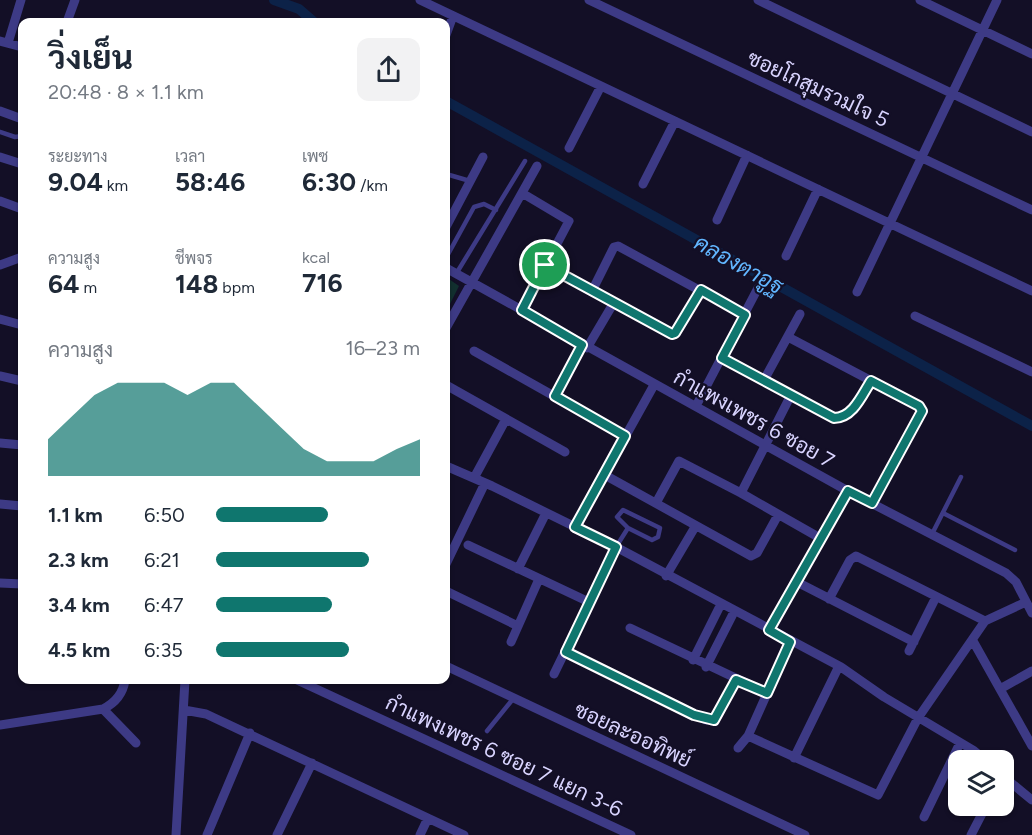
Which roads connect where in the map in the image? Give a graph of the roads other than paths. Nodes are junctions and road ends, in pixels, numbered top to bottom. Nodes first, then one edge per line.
1 (20, 0) edge
2 (75, 0) edge
3 (420, 0) edge
4 (589, 0) edge
5 (758, 0) edge
6 (920, 0) edge
7 (997, 0) edge
8 (453, 16) junction
9 (68, 18) edge
10 (450, 24) edge
11 (982, 30) junction
12 (4, 42) edge
13 (1032, 54) edge
14 (601, 86) junction
15 (952, 94) junction
16 (0, 111) edge
17 (18, 117) edge
18 (675, 121) junction
19 (0, 132) edge
20 (1032, 132) edge
21 (18, 137) edge
22 (569, 148) dead end
23 (747, 155) junction
24 (0, 157) edge
25 (483, 157) dead end
26 (921, 157) junction
27 (525, 161) dead end
28 (18, 163) edge
29 (537, 166) dead end
30 (450, 175) edge
31 (470, 181) junction
32 (643, 184) dead end
33 (818, 189) junction
34 (522, 193) junction
35 (0, 201) edge
36 (18, 208) edge
37 (496, 210) junction
38 (1032, 210) edge
39 (450, 218) edge
40 (717, 220) dead end
41 (890, 223) junction
42 (450, 251) edge
43 (786, 256) dead end
44 (0, 257) edge
45 (18, 259) edge
46 (13, 261) junction
47 (545, 265) junction
48 (0, 266) edge
49 (450, 270) edge
50 (456, 274) junction
51 (471, 282) junction
52 (759, 288) dead end
53 (701, 290) junction
54 (592, 291) junction
55 (1032, 291) edge
56 (857, 292) dead end
57 (613, 304) junction
58 (522, 310) junction
59 (800, 314) dead end
60 (745, 315) junction
61 (915, 316) dead end
62 (0, 319) edge
63 (18, 319) edge
64 (450, 321) edge
65 (11, 322) junction
66 (18, 324) edge
67 (788, 337) junction
68 (584, 347) junction
69 (474, 351) dead end
70 (722, 358) junction
71 (1032, 372) edge
72 (0, 376) edge
73 (18, 380) edge
74 (764, 380) junction
75 (871, 381) junction
76 (654, 385) junction
77 (450, 387) edge
78 (791, 395) junction
79 (555, 396) junction
80 (696, 406) junction
81 (506, 419) junction
82 (625, 436) junction
83 (0, 443) edge
84 (766, 444) junction
85 (18, 445) edge
86 (565, 452) dead end
87 (450, 468) edge
88 (603, 474) junction
89 (961, 477) dead end
90 (474, 478) junction
91 (484, 483) junction
92 (848, 491) junction
93 (741, 493) junction
94 (656, 503) junction
95 (872, 503) junction
96 (0, 504) edge
97 (18, 506) edge
98 (546, 513) junction
99 (943, 513) junction
100 (778, 515) junction
101 (695, 526) junction
102 (575, 527) junction
103 (628, 528) junction
104 (932, 536) junction
105 (820, 538) junction
106 (468, 545) dead end
107 (616, 547) junction
108 (1015, 550) dead end
109 (450, 555) edge
110 (518, 569) junction
111 (666, 576) junction
112 (539, 579) junction
113 (795, 581) junction
114 (0, 583) edge
115 (18, 584) edge
116 (450, 593) edge
117 (936, 597) junction
118 (829, 599) junction
119 (590, 602) junction
120 (1026, 602) junction
121 (720, 604) junction
122 (734, 612) junction
123 (1032, 614) edge
124 (985, 621) junction
125 (518, 626) junction
126 (630, 628) dead end
127 (769, 630) junction
128 (973, 640) junction
129 (511, 642) dead end
130 (790, 642) junction
131 (566, 652) junction
132 (693, 660) junction
133 (839, 666) junction
134 (706, 667) junction
135 (450, 668) edge
136 (1032, 671) edge
137 (554, 674) dead end
138 (736, 680) junction
139 (124, 684) edge
140 (185, 684) edge
141 (306, 684) edge
142 (1000, 689) junction
143 (767, 693) junction
144 (514, 698) junction
145 (103, 709) junction
146 (184, 710) junction
147 (918, 718) junction
148 (0, 725) edge
149 (487, 731) dead end
150 (250, 734) junction
151 (748, 736) junction
152 (136, 743) dead end
153 (960, 743) junction
154 (1032, 746) edge
155 (738, 748) dead end
156 (970, 750) edge
157 (794, 758) junction
158 (312, 763) junction
159 (1014, 785) edge
160 (1032, 800) edge
161 (981, 816) edge
162 (924, 817) dead end
163 (428, 818) junction
164 (783, 825) junction
165 (176, 835) edge
166 (207, 835) edge
167 (277, 835) edge
168 (420, 835) edge
169 (464, 835) edge
170 (631, 835) edge
171 (778, 835) edge
172 (805, 835) edge
173 (971, 835) edge

1 - 12 street
2 - 9 street
3 - 8 street
4 - 26 street, ซอยโกสุมรวมใจ 5
5 - 15 street
6 - 11 street
7 - 11 street
8 - 10 street
8 - 14 street
11 - 13 street
11 - 15 street
14 - 18 street
14 - 22 street
15 - 20 street
15 - 26 street
16 - 17 street
18 - 23 street
18 - 32 street
19 - 21 lane
23 - 33 street
23 - 40 street
24 - 28 street
25 - 31 street
26 - 38 street, ซอยโกสุมรวมใจ 5
26 - 41 street
27 - 37 lane
29 - 34 street
30 - 31 lane
31 - 39 street
33 - 41 street
33 - 43 street
34 - 47 street
34 - 51 street
35 - 36 street
37 - 42 lane
37 - 50 lane
41 - 55 street
41 - 56 street
44 - 46 street
45 - 46 street
46 - 48 street
47 - 54 street
47 - 58 street
49 - 50 street, กำแพงเพชร 6 ซอย 7
50 - 51 street, กำแพงเพชร 6 ซอย 7
51 - 58 street, กำแพงเพชร 6 ซอย 7
51 - 64 street
52 - 60 street
53 - 54 street
53 - 57 street
53 - 60 street
54 - 57 street
57 - 68 street
58 - 68 street, กำแพงเพชร 6 ซอย 7
59 - 67 street
60 - 70 street
61 - 71 street
62 - 65 street
63 - 65 street
65 - 66 street
67 - 74 street
67 - 75 street
68 - 76 street, กำแพงเพชร 6 ซอย 7
68 - 79 street
69 - 79 street
70 - 74 street
70 - 80 street
72 - 73 street
74 - 78 street
75 - 78 street
75 - 95 street
76 - 80 street, กำแพงเพชร 6 ซอย 7
76 - 82 street
77 - 81 street
78 - 84 street
79 - 82 street
80 - 84 street, กำแพงเพชร 6 ซอย 7
81 - 86 street
81 - 90 street
82 - 88 street
83 - 85 street
84 - 92 street, กำแพงเพชร 6 ซอย 7
84 - 93 street
87 - 90 street
88 - 94 street
88 - 102 street
89 - 99 lane
90 - 91 street
91 - 98 street
91 - 109 street
92 - 95 street, กำแพงเพชร 6 ซอย 7
92 - 105 street
93 - 94 street
93 - 100 street
94 - 101 street
95 - 104 street, กำแพงเพชร 6 ซอย 7
96 - 97 street
98 - 102 street
98 - 110 street
99 - 104 lane
99 - 108 lane
100 - 101 street
100 - 105 street
101 - 111 street
102 - 107 street
103 - 103 lane
103 - 107 lane
104 - 120 street, กำแพงเพชร 6 ซอย 7
105 - 113 street
106 - 110 street
107 - 111 street
107 - 119 street
110 - 112 street
111 - 121 street
112 - 119 street
112 - 125 street
113 - 118 street
113 - 127 street
114 - 115 street
116 - 125 street
117 - 118 street
117 - 118 street
117 - 124 street
119 - 131 street
120 - 123 street, กำแพงเพชร 6 ซอย 7
120 - 124 street
121 - 122 street
121 - 132 street
122 - 127 street
122 - 134 street
124 - 128 street
125 - 129 street
126 - 132 street
127 - 130 street
128 - 142 street
128 - 147 street
130 - 133 street
130 - 143 street
131 - 137 street
131 - 138 street
132 - 134 street
133 - 147 street
133 - 157 street
134 - 138 street
135 - 144 street, ซอยละออทิพย์
136 - 142 street
138 - 143 street
139 - 145 street
140 - 146 street
141 - 170 street, กำแพงเพชร 6 ซอย 7 แยก 3-6
142 - 154 street
143 - 151 street
144 - 149 lane
144 - 164 street, ซอยละออทิพย์
145 - 148 street
145 - 152 street
146 - 150 street
146 - 165 street
147 - 153 street
147 - 157 street
150 - 158 street
150 - 166 street
151 - 155 street
151 - 157 street
153 - 156 street
153 - 162 street
158 - 163 street
158 - 167 street
159 - 160 street
161 - 173 street
163 - 168 street
163 - 169 street
164 - 171 street
164 - 172 street, ซอยละออทิพย์

